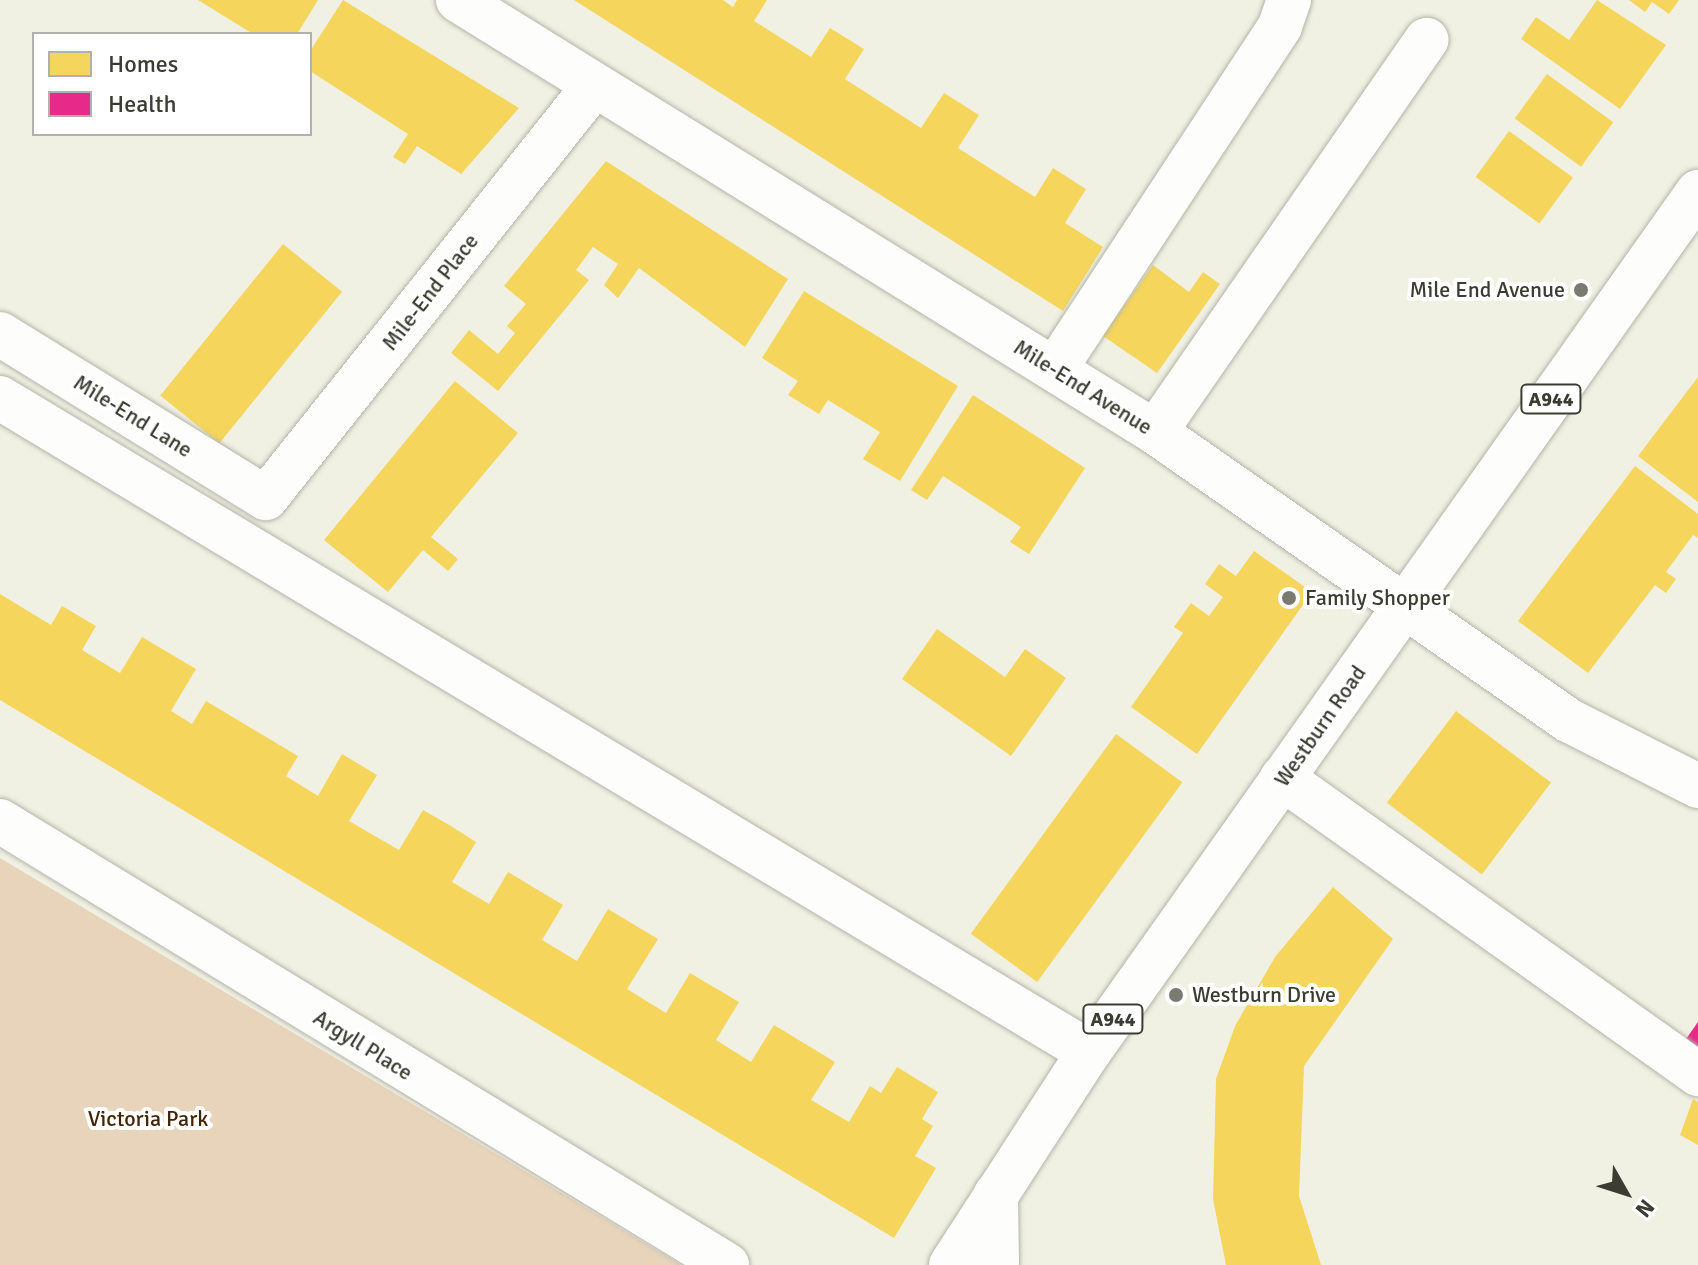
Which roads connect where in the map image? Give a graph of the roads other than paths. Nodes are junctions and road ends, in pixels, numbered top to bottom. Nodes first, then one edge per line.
1 (458, 0) edge
2 (1288, 0) edge
3 (1426, 40) dead end
4 (594, 86) junction
5 (1698, 192) edge
6 (0, 334) edge
7 (1055, 369) junction
8 (0, 398) edge
9 (1155, 432) junction
10 (266, 498) joint
11 (1404, 607) junction
12 (1282, 778) junction
13 (1698, 786) edge
14 (0, 821) edge
15 (1089, 1052) junction
16 (1698, 1074) edge
17 (996, 1194) junction
18 (727, 1265) edge
19 (951, 1265) edge
20 (997, 1265) edge

1 - 4 street, Mile-End Avenue
2 - 7 street
3 - 9 street
4 - 7 street, Mile-End Avenue
4 - 10 street, Mile-End Place
5 - 11 street, Westburn Road / A944
6 - 10 street, Mile-End Lane
7 - 9 street, Mile-End Avenue
8 - 15 street
9 - 11 street, Mile-End Avenue
11 - 12 street, Westburn Road / A944
11 - 13 street, Mile-End Avenue
12 - 15 street, Westburn Road / A944
12 - 16 street
14 - 18 street, Argyll Place
15 - 17 street, Westburn Road / A944
17 - 19 street, Westburn Road / A944
17 - 20 street

